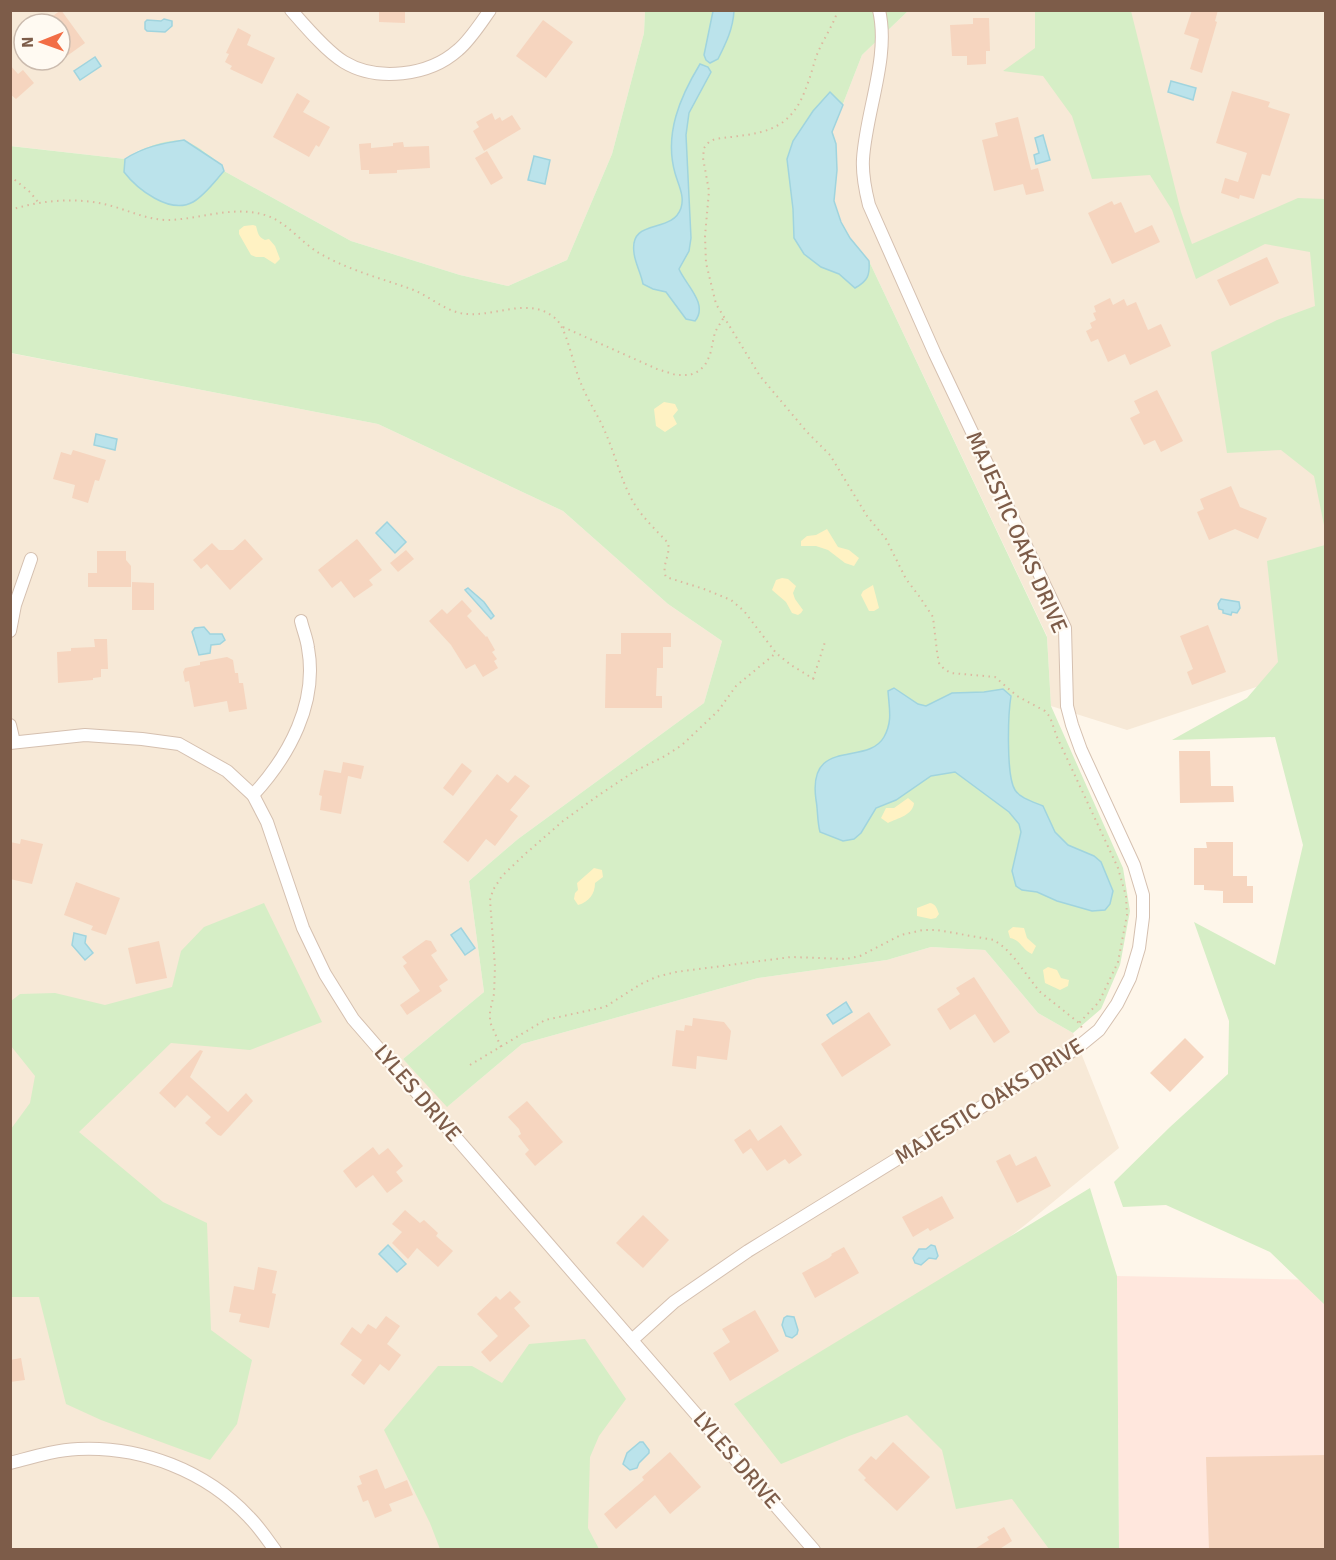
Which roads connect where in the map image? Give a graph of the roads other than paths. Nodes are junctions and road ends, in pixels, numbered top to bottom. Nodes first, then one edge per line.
1 (291, 10) edge
2 (490, 10) edge
3 (879, 10) edge
4 (31, 559) dead end
5 (300, 621) dead end
6 (10, 631) edge
7 (10, 724) edge
8 (12, 743) edge
9 (253, 795) junction
10 (632, 1340) junction
11 (10, 1463) edge
12 (275, 1550) edge
13 (814, 1550) edge

1 - 2 street
3 - 10 street, MAJESTIC OAKS DRIVE
4 - 6 street
5 - 9 street
7 - 8 street
8 - 9 street, LYLES DRIVE
9 - 10 street, LYLES DRIVE
10 - 13 street, LYLES DRIVE
11 - 12 street

